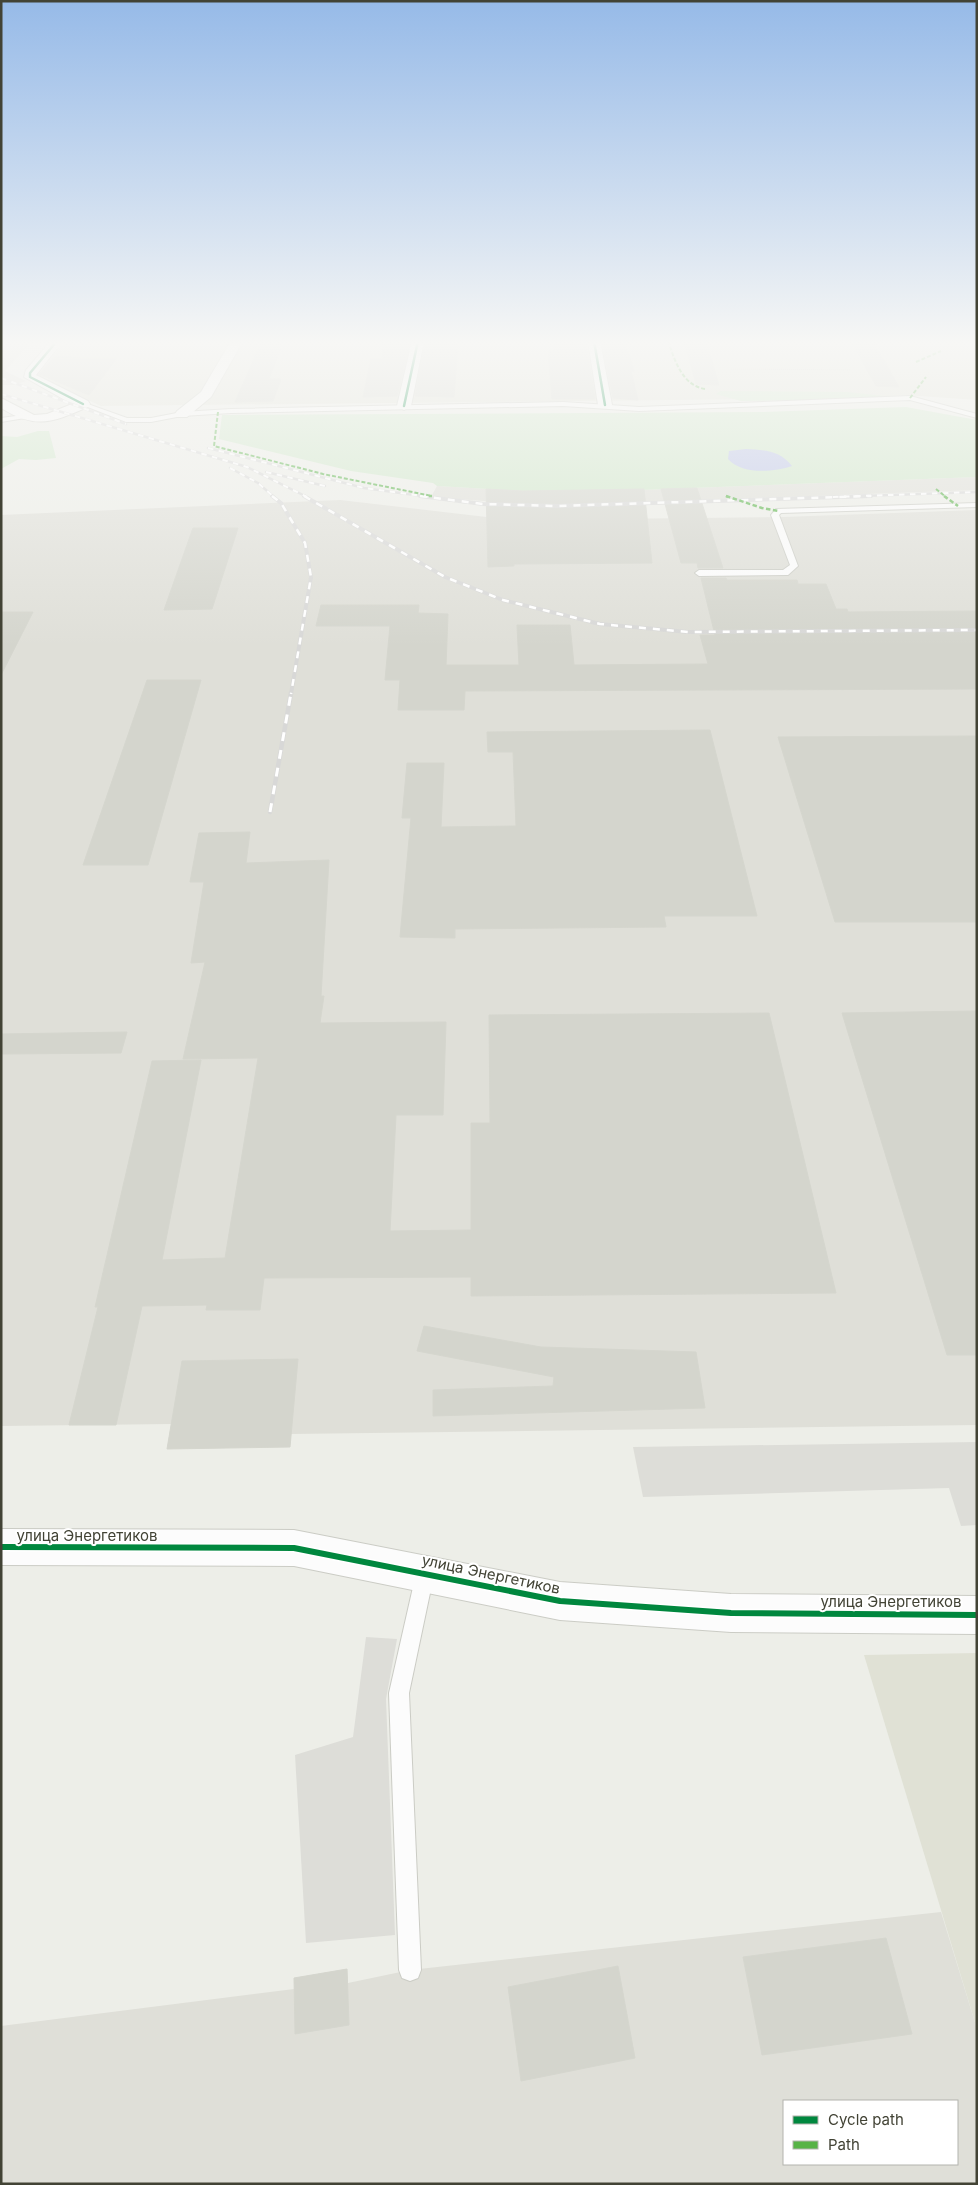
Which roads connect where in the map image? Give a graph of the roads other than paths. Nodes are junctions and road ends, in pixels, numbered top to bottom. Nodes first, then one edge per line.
1 (977, 506) edge
2 (699, 573) dead end
3 (1, 1547) edge
4 (426, 1573) junction
5 (977, 1615) edge
6 (410, 1970) dead end

1 - 2 lane
3 - 4 street, улица Энергетиков
4 - 5 street, улица Энергетиков
4 - 6 lane

